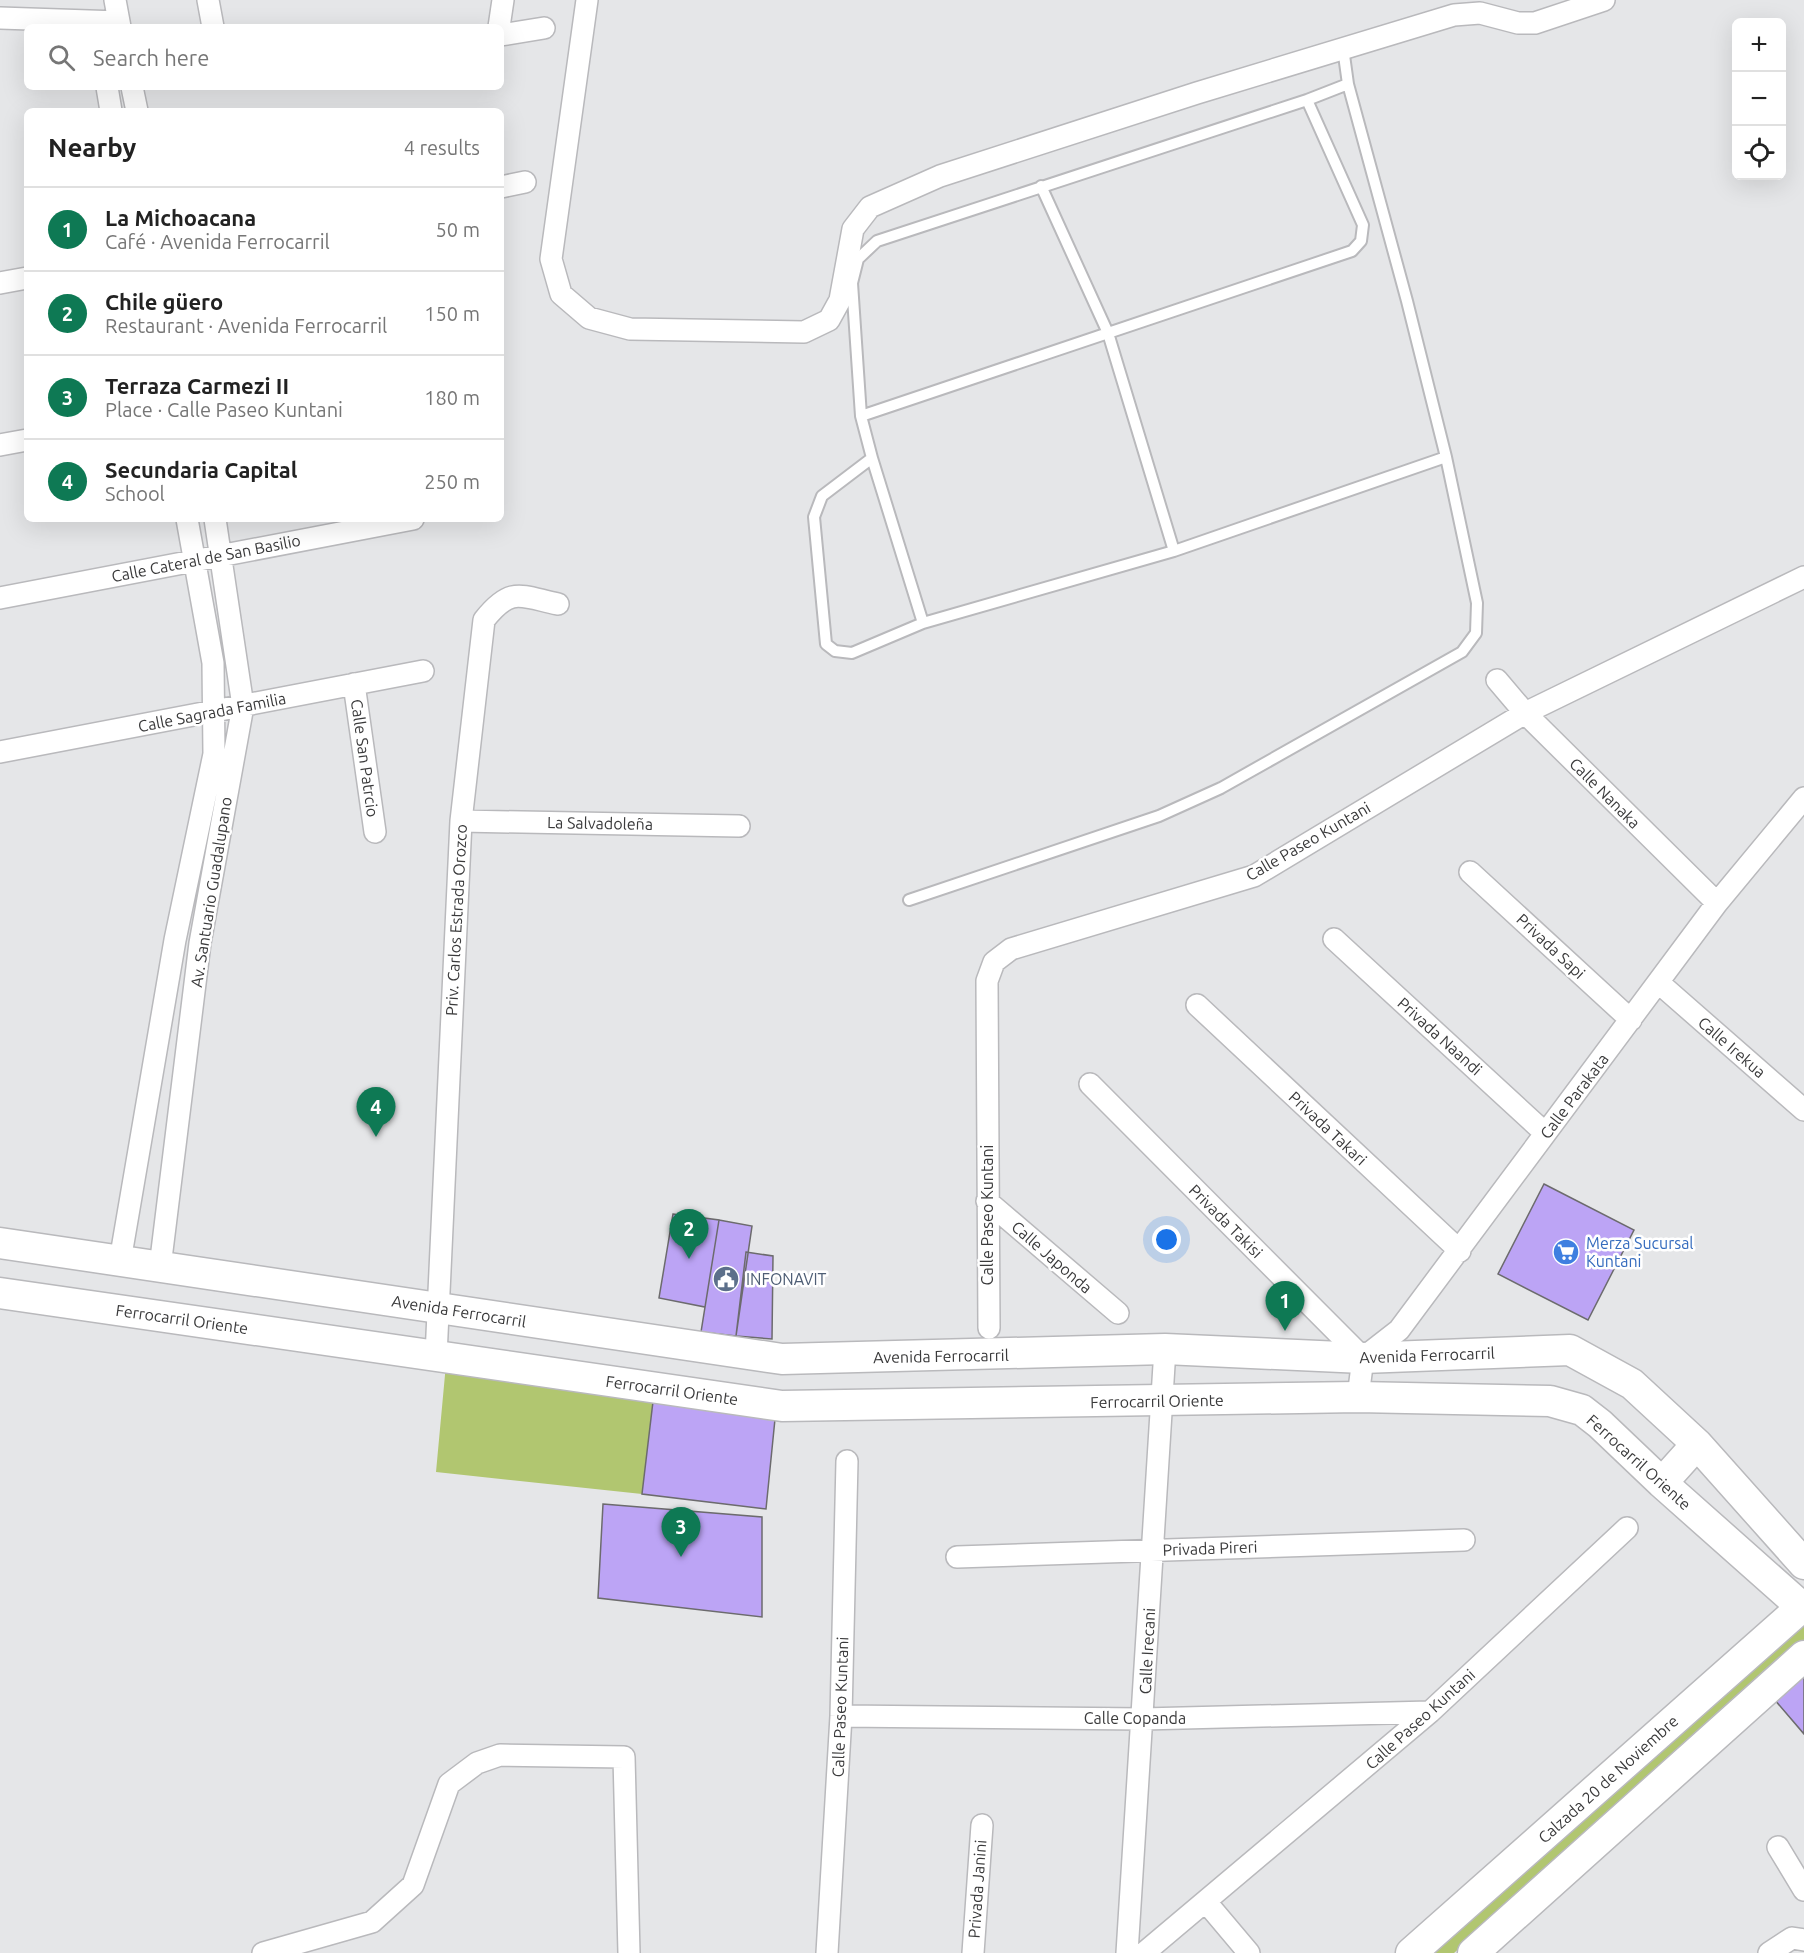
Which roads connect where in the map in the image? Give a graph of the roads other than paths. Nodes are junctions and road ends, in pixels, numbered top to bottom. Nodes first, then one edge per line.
1 (115, 0) edge
2 (208, 0) edge
3 (503, 0) edge
4 (587, 0) edge
5 (1604, 0) edge
6 (92, 16) edge
7 (0, 18) edge
8 (119, 24) edge
9 (212, 24) edge
10 (499, 24) edge
11 (544, 28) dead end
12 (504, 34) edge
13 (1343, 48) junction
14 (1348, 84) junction
15 (107, 90) edge
16 (133, 90) edge
17 (1307, 100) junction
18 (110, 108) edge
19 (136, 108) edge
20 (525, 182) dead end
21 (504, 186) edge
22 (1041, 186) junction
23 (24, 279) edge
24 (0, 283) edge
25 (1108, 333) junction
26 (861, 416) junction
27 (24, 441) edge
28 (0, 445) edge
29 (1446, 457) junction
30 (872, 458) junction
31 (188, 522) edge
32 (216, 522) edge
33 (397, 522) edge
34 (1174, 551) junction
35 (222, 555) junction
36 (194, 560) junction
37 (1804, 576) edge
38 (0, 598) edge
39 (558, 604) dead end
40 (923, 623) junction
41 (423, 671) dead end
42 (1497, 680) dead end
43 (354, 684) junction
44 (243, 706) junction
45 (214, 712) junction
46 (1524, 713) junction
47 (0, 752) edge
48 (1804, 798) edge
49 (461, 821) junction
50 (739, 826) dead end
51 (375, 832) dead end
52 (1470, 872) dead end
53 (909, 900) dead end
54 (1717, 903) junction
55 (1334, 939) dead end
56 (175, 940) junction
57 (200, 944) junction
58 (1659, 983) junction
59 (1197, 1005) dead end
60 (1631, 1020) junction
61 (1090, 1084) dead end
62 (1804, 1110) edge
63 (1545, 1133) junction
64 (142, 1137) junction
65 (174, 1142) junction
66 (987, 1201) junction
67 (0, 1243) edge
68 (1460, 1251) junction
69 (120, 1261) junction
70 (160, 1267) junction
71 (0, 1293) edge
72 (439, 1308) junction
73 (1118, 1313) dead end
74 (988, 1328) dead end
75 (621, 1335) junction
76 (1165, 1350) junction
77 (436, 1356) junction
78 (858, 1358) junction
79 (1363, 1358) junction
80 (610, 1382) junction
81 (1358, 1396) junction
82 (1161, 1401) junction
83 (853, 1406) junction
84 (1697, 1444) junction
85 (847, 1461) dead end
86 (1662, 1483) junction
87 (1627, 1528) dead end
88 (1464, 1540) dead end
89 (1153, 1550) junction
90 (957, 1557) dead end
91 (1804, 1564) edge
92 (1803, 1607) edge
93 (1804, 1656) edge
94 (1430, 1712) junction
95 (841, 1716) junction
96 (1143, 1719) junction
97 (982, 1826) dead end
98 (1778, 1847) dead end
99 (1804, 1890) edge
100 (1206, 1902) junction
101 (1798, 1939) edge
102 (1153, 1950) edge
103 (263, 1953) edge
104 (629, 1953) edge
105 (827, 1953) edge
106 (973, 1953) edge
107 (1127, 1953) edge
108 (1249, 1953) edge
109 (1412, 1953) edge
110 (1473, 1953) edge
111 (1769, 1953) edge

1 - 8 street
2 - 9 street
3 - 10 street
4 - 13 street
5 - 13 street
6 - 7 street
6 - 8 street
11 - 12 street
13 - 14 lane
14 - 17 lane
14 - 29 lane
15 - 18 street
16 - 19 street
17 - 22 lane
17 - 25 lane
20 - 21 street
22 - 25 lane
22 - 26 lane
23 - 24 street
25 - 26 lane
25 - 34 lane
26 - 30 lane
27 - 28 street
29 - 34 lane
29 - 53 lane
30 - 40 lane
30 - 40 lane
31 - 36 street, Av. Santuario Guadalupano
32 - 35 street, Av. Santuario Guadalupano
33 - 35 street, Calle Cateral de San Basilio
34 - 40 lane
35 - 36 street, Calle Cateral de San Basilio
35 - 44 street, Av. Santuario Guadalupano
36 - 38 street, Calle Cateral de San Basilio
36 - 45 street, Av. Santuario Guadalupano
37 - 46 street, Calle Paseo Kuntani
39 - 49 street, Priv. Carlos Estrada Orozco
41 - 43 street, Calle Sagrada Familia
42 - 46 street, Calle Nanaka
43 - 44 street, Calle Sagrada Familia
43 - 51 street, Calle San Patrcio
44 - 45 street, Calle Sagrada Familia
44 - 57 street, Av. Santuario Guadalupano
45 - 47 street, Calle Sagrada Familia
45 - 56 street, Av. Santuario Guadalupano
46 - 54 street, Calle Nanaka
46 - 66 street, Calle Paseo Kuntani
48 - 54 street, Calle Parakata
49 - 50 street, La Salvadoleña
49 - 72 street, Priv. Carlos Estrada Orozco
52 - 60 street, Privada Sapi
54 - 58 street, Calle Parakata
55 - 63 street, Privada Naandi
56 - 57 street
56 - 64 street, Av. Santuario Guadalupano
57 - 65 street, Av. Santuario Guadalupano
58 - 60 street, Calle Parakata
58 - 62 street, Calle Irekua
59 - 68 street, Privada Takari
60 - 63 street, Calle Parakata
61 - 79 street, Privada Takisi
63 - 68 street, Calle Parakata
64 - 65 street
64 - 69 street, Av. Santuario Guadalupano
65 - 70 street, Av. Santuario Guadalupano
66 - 73 street, Calle Japonda
66 - 74 street, Calle Paseo Kuntani
67 - 69 main road, Avenida Ferrocarril
68 - 79 street, Calle Parakata
69 - 70 main road, Avenida Ferrocarril
70 - 72 main road, Avenida Ferrocarril
71 - 77 main road, Ferrocarril Oriente
72 - 75 main road, Avenida Ferrocarril
72 - 77 street
75 - 78 main road, Avenida Ferrocarril
75 - 80 main road
76 - 78 main road, Avenida Ferrocarril
76 - 79 main road, Avenida Ferrocarril
76 - 82 street, Calle Irecani
77 - 80 main road, Ferrocarril Oriente
78 - 83 main road
79 - 81 street
79 - 84 main road, Avenida Ferrocarril
80 - 83 main road, Ferrocarril Oriente
81 - 82 main road, Ferrocarril Oriente
81 - 86 main road, Ferrocarril Oriente
82 - 83 main road, Ferrocarril Oriente
82 - 89 street, Calle Irecani
84 - 86 main road
84 - 91 main road, Avenida Ferrocarril
85 - 95 street, Calle Paseo Kuntani
86 - 92 main road, Ferrocarril Oriente
87 - 94 street, Calle Paseo Kuntani
88 - 89 street, Privada Pireri
89 - 90 street, Privada Pireri
89 - 96 street, Calle Irecani
92 - 109 main road, Calzada 20 de Noviembre
93 - 110 main road
94 - 96 street, Calle Copanda
94 - 100 street, Calle Paseo Kuntani
95 - 96 street, Calle Copanda
95 - 105 street, Calle Paseo Kuntani
96 - 107 street, Calle Irecani
97 - 106 street, Privada Janini
98 - 99 street
100 - 102 street, Calle Paseo Kuntani
100 - 108 street
101 - 111 street
103 - 104 street

